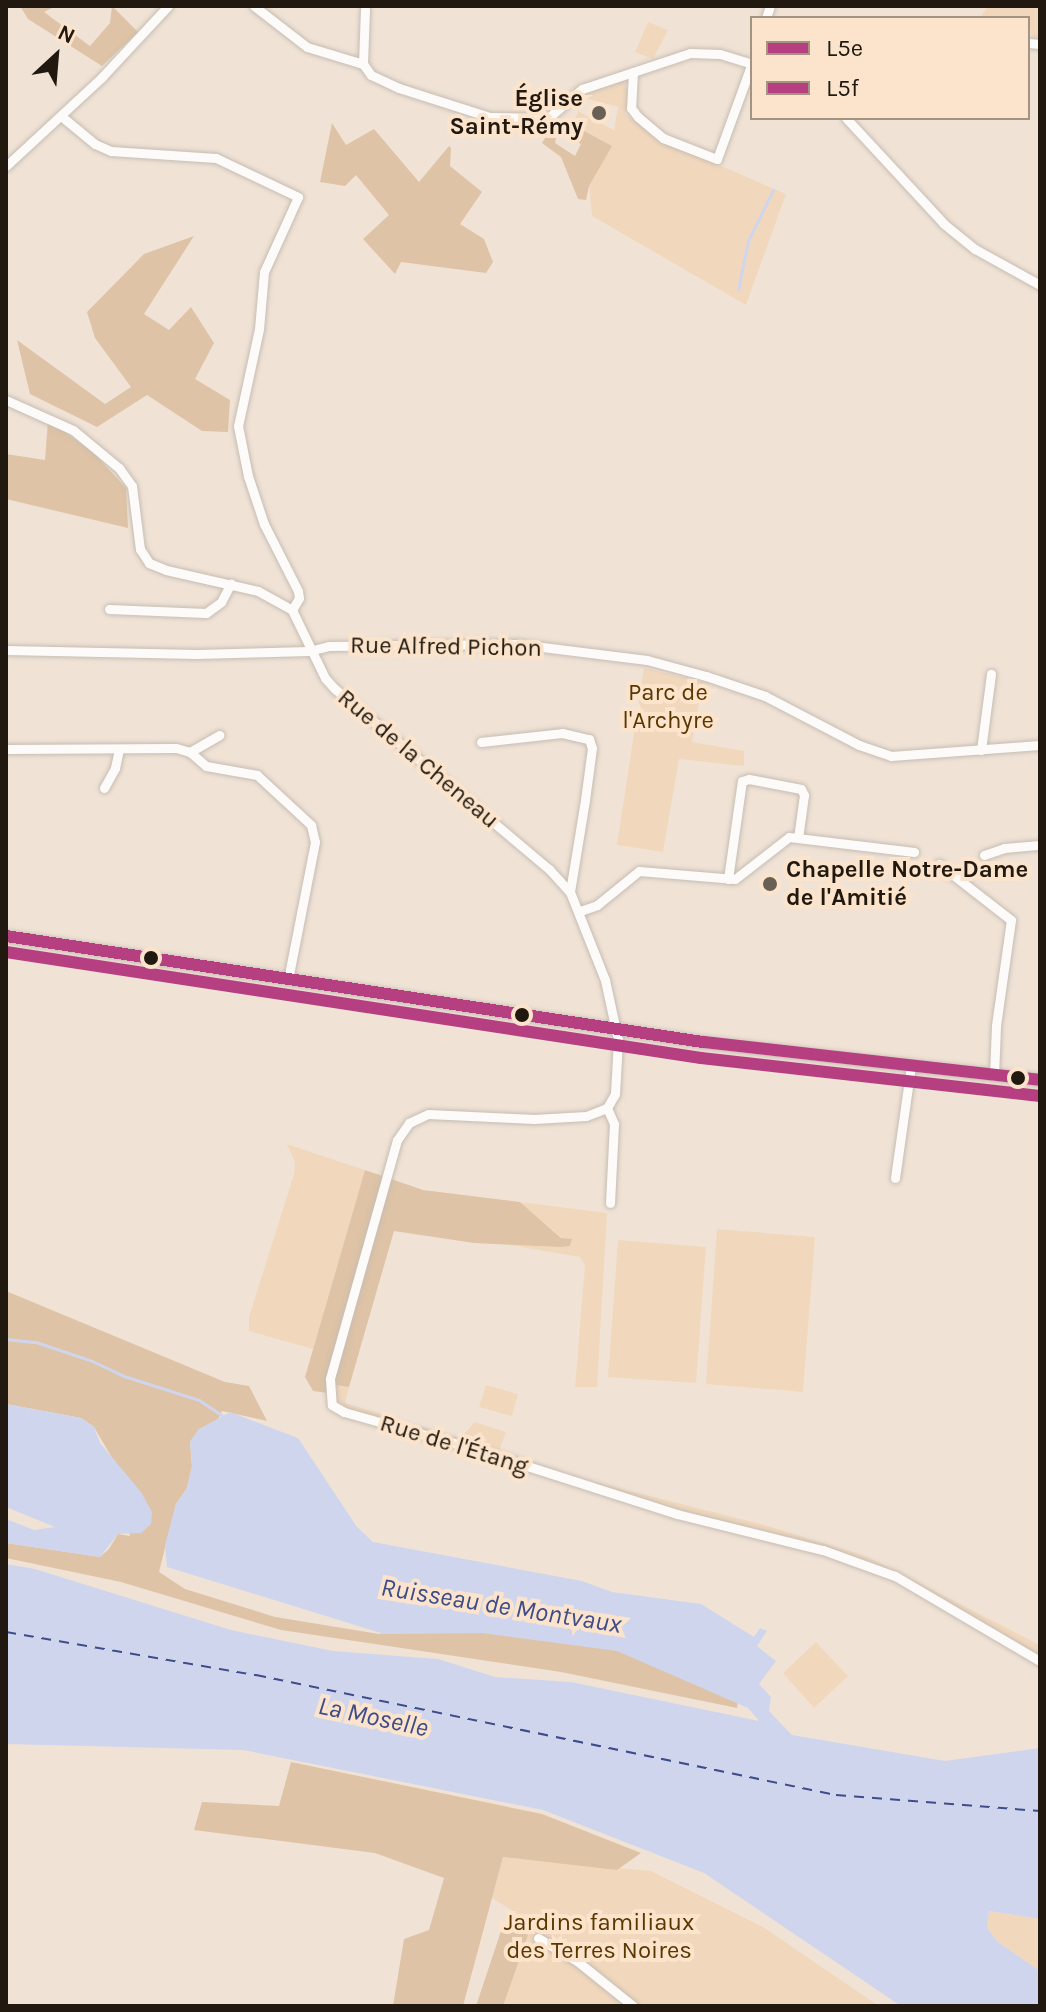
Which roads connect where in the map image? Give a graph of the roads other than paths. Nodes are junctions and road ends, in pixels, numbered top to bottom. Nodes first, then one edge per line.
1 (168, 6) edge
2 (254, 6) edge
3 (366, 7) edge
4 (750, 63) edge
5 (363, 64) junction
6 (750, 69) edge
7 (633, 72) junction
8 (61, 116) junction
9 (848, 120) edge
10 (6, 166) edge
11 (1040, 285) edge
12 (6, 400) edge
13 (231, 583) junction
14 (109, 609) dead end
15 (292, 610) junction
16 (6, 650) edge
17 (312, 650) junction
18 (991, 674) dead end
19 (219, 735) dead end
20 (481, 742) dead end
21 (1040, 745) edge
22 (6, 749) edge
23 (119, 749) junction
24 (981, 750) junction
25 (190, 752) junction
26 (104, 788) dead end
27 (798, 838) junction
28 (1040, 845) edge
29 (914, 852) dead end
30 (984, 855) dead end
31 (939, 864) dead end
32 (728, 879) junction
33 (570, 892) junction
34 (580, 911) junction
35 (6, 936) edge
36 (288, 979) junction
37 (616, 1029) junction
38 (911, 1066) junction
39 (994, 1076) junction
40 (1040, 1080) edge
41 (607, 1108) junction
42 (895, 1178) dead end
43 (610, 1203) dead end
44 (1040, 1661) edge
45 (538, 1938) dead end
46 (633, 2006) edge

1 - 8 street
2 - 5 street
3 - 5 street
4 - 7 street
5 - 7 street
6 - 7 street
8 - 10 street
8 - 15 street, Rue de la Cheneau
9 - 11 street
12 - 13 street
13 - 14 street
13 - 15 street
15 - 17 street, Rue de la Cheneau
16 - 17 street, Rue Alfred Pichon
17 - 24 street, Rue Alfred Pichon
17 - 33 street, Rue de la Cheneau
18 - 24 street
19 - 25 street
20 - 33 street
21 - 24 street, Rue Alfred Pichon
22 - 23 street
23 - 25 street
23 - 26 street
25 - 36 street
27 - 29 street
27 - 32 street
27 - 32 street
28 - 30 street
31 - 39 street
32 - 34 street
33 - 34 street, Rue de la Cheneau
34 - 37 street, Rue de la Cheneau
35 - 36 main road
36 - 37 main road
37 - 38 main road
37 - 41 street, Rue de la Cheneau
38 - 39 main road
38 - 42 street
39 - 40 main road
41 - 43 street
41 - 44 street, Rue de l'Étang
45 - 46 street

